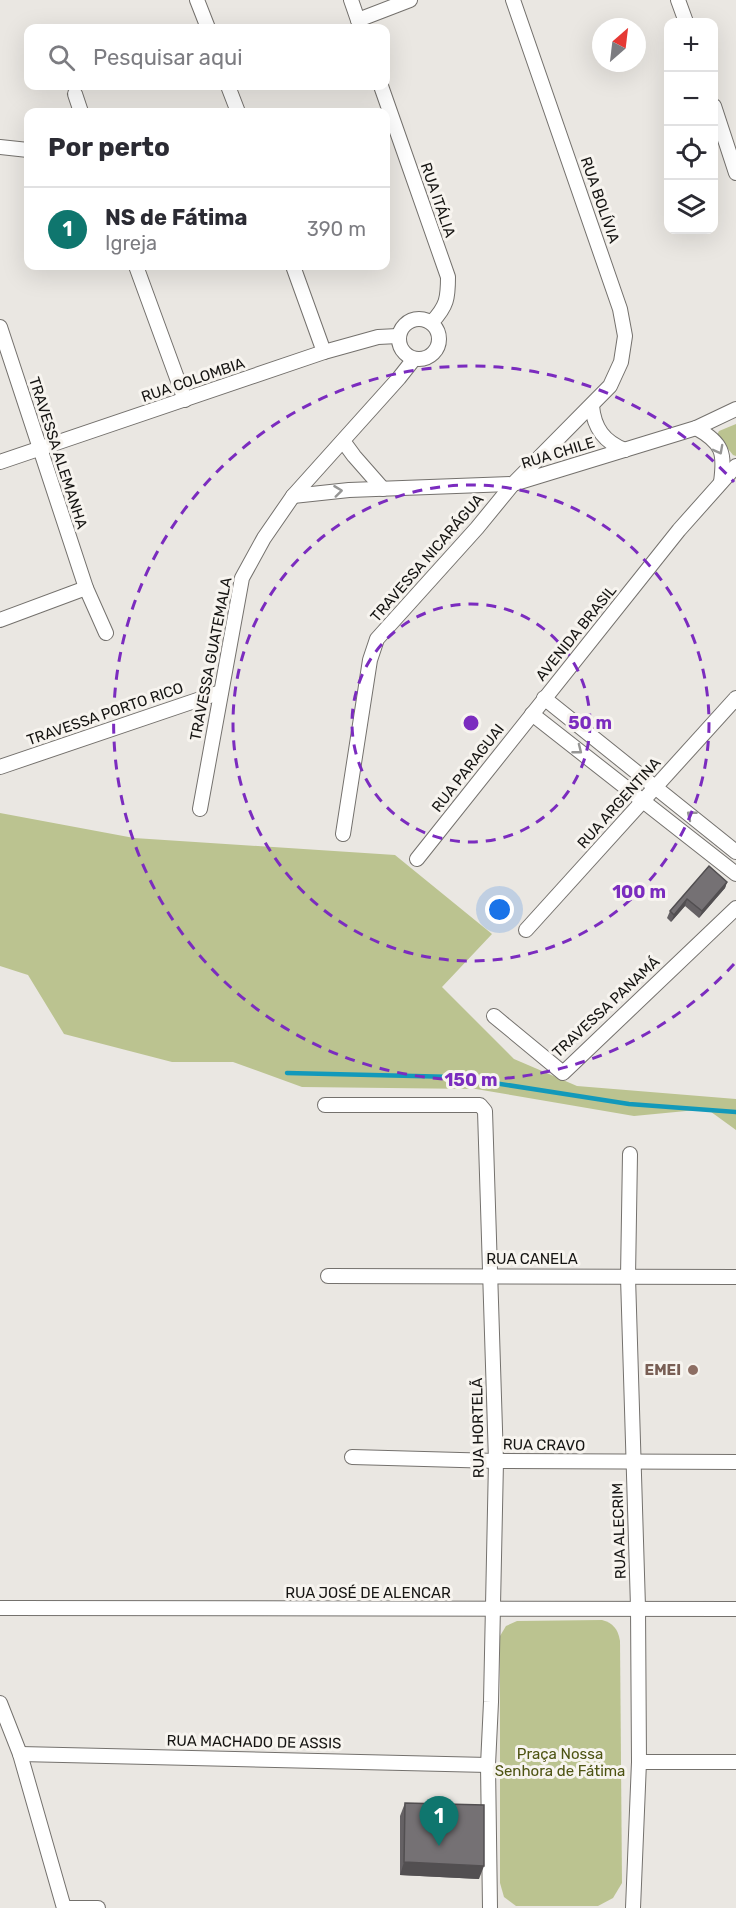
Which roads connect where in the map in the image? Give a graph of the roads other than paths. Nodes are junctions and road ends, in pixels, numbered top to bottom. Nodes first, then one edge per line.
1 (197, 0) edge
2 (351, 0) edge
3 (410, 0) edge
4 (513, 0) edge
5 (678, 0) edge
6 (685, 18) edge
7 (206, 24) edge
8 (359, 24) edge
9 (230, 90) edge
10 (382, 90) edge
11 (75, 94) dead end
12 (80, 108) edge
13 (236, 108) edge
14 (389, 108) edge
15 (390, 112) edge
16 (718, 118) edge
17 (0, 147) edge
18 (24, 150) edge
19 (736, 173) edge
20 (137, 270) edge
21 (294, 270) edge
22 (432, 322) junction
23 (0, 327) edge
24 (398, 336) junction
25 (324, 352) junction
26 (414, 358) junction
27 (185, 400) junction
28 (592, 406) junction
29 (736, 409) edge
30 (696, 428) junction
31 (343, 441) junction
32 (39, 450) junction
33 (625, 450) junction
34 (0, 462) edge
35 (736, 466) edge
36 (721, 482) junction
37 (513, 484) junction
38 (382, 489) junction
39 (293, 496) junction
40 (86, 588) junction
41 (0, 620) edge
42 (106, 633) dead end
43 (221, 692) junction
44 (544, 698) junction
45 (736, 698) edge
46 (532, 714) junction
47 (0, 767) edge
48 (656, 787) junction
49 (644, 801) junction
50 (200, 809) dead end
51 (343, 834) dead end
52 (736, 852) edge
53 (417, 859) dead end
54 (736, 874) edge
55 (736, 908) edge
56 (526, 930) dead end
57 (494, 1016) dead end
58 (325, 1105) dead end
59 (630, 1154) dead end
60 (490, 1275) junction
61 (328, 1276) dead end
62 (628, 1277) junction
63 (736, 1277) edge
64 (352, 1457) dead end
65 (496, 1461) junction
66 (633, 1462) junction
67 (736, 1462) edge
68 (638, 1607) junction
69 (0, 1608) edge
70 (736, 1609) edge
71 (492, 1610) junction
72 (0, 1703) edge
73 (20, 1754) junction
74 (639, 1762) junction
75 (736, 1762) edge
76 (488, 1765) junction
77 (64, 1908) edge
78 (98, 1908) edge
79 (490, 1908) edge
80 (633, 1908) edge

1 - 7 street
2 - 8 street
3 - 8 street
4 - 28 street, RUA BOLÍVIA
5 - 6 street
9 - 13 street
10 - 14 street, RUA ITÁLIA
11 - 12 street
15 - 22 street, RUA ITÁLIA
16 - 19 street
17 - 18 street
20 - 27 street
21 - 25 street
22 - 24 street
22 - 26 street
23 - 32 street, TRAVESSA ALEMANHA
24 - 25 street, RUA COLOMBIA
24 - 26 street
25 - 27 street, RUA COLOMBIA
26 - 31 street, TRAVESSA GUATEMALA
27 - 32 street, RUA COLOMBIA
28 - 33 street
28 - 37 street, RUA BOLÍVIA
29 - 30 street, RUA CHILE
30 - 33 street, RUA CHILE
30 -> 36 street
31 - 38 street
31 - 39 street, TRAVESSA GUATEMALA
32 - 34 street, RUA COLOMBIA
32 - 40 street, TRAVESSA ALEMANHA
33 - 37 street, RUA CHILE
35 - 36 street, AVENIDA BRASIL
36 - 44 street, AVENIDA BRASIL
37 - 38 street, RUA CHILE
37 - 51 street, TRAVESSA NICARÁGUA
39 -> 38 street, RUA CHILE
39 - 43 street, TRAVESSA GUATEMALA
40 - 41 street
40 - 42 street, TRAVESSA ALEMANHA
43 - 47 street, TRAVESSA PORTO RICO
43 - 50 street, TRAVESSA GUATEMALA
44 - 46 street, RUA PARAGUAI
44 - 48 street, AVENIDA BRASIL
45 - 48 street, RUA ARGENTINA
46 -> 49 street
46 - 53 street, RUA PARAGUAI
48 - 49 street, RUA ARGENTINA
52 -> 48 street, AVENIDA BRASIL
49 - 54 street
49 - 56 street, RUA ARGENTINA
55 - 57 street, TRAVESSA PANAMÁ
58 - 60 street, RUA HORTELÃ
59 - 62 street, RUA ALECRIM
60 - 61 street, RUA CANELA
60 - 62 street, RUA CANELA
60 - 65 street, RUA HORTELÃ
62 - 63 street, RUA CANELA
62 - 66 street, RUA ALECRIM
64 - 65 street, RUA CRAVO
65 - 66 street, RUA CRAVO
65 - 71 street, RUA HORTELÃ
66 - 67 street, RUA CRAVO
66 - 68 street, RUA ALECRIM
68 - 70 street, RUA JOSÉ DE ALENCAR
68 - 71 street, RUA JOSÉ DE ALENCAR
68 - 74 street, RUA ALECRIM
69 - 71 street, RUA JOSÉ DE ALENCAR
71 - 76 street, RUA HORTELÃ
72 - 73 street
73 - 76 street, RUA MACHADO DE ASSIS
73 - 77 street
74 - 75 street
74 - 80 street, RUA ALECRIM
76 - 79 street, RUA HORTELÃ
77 - 78 street

